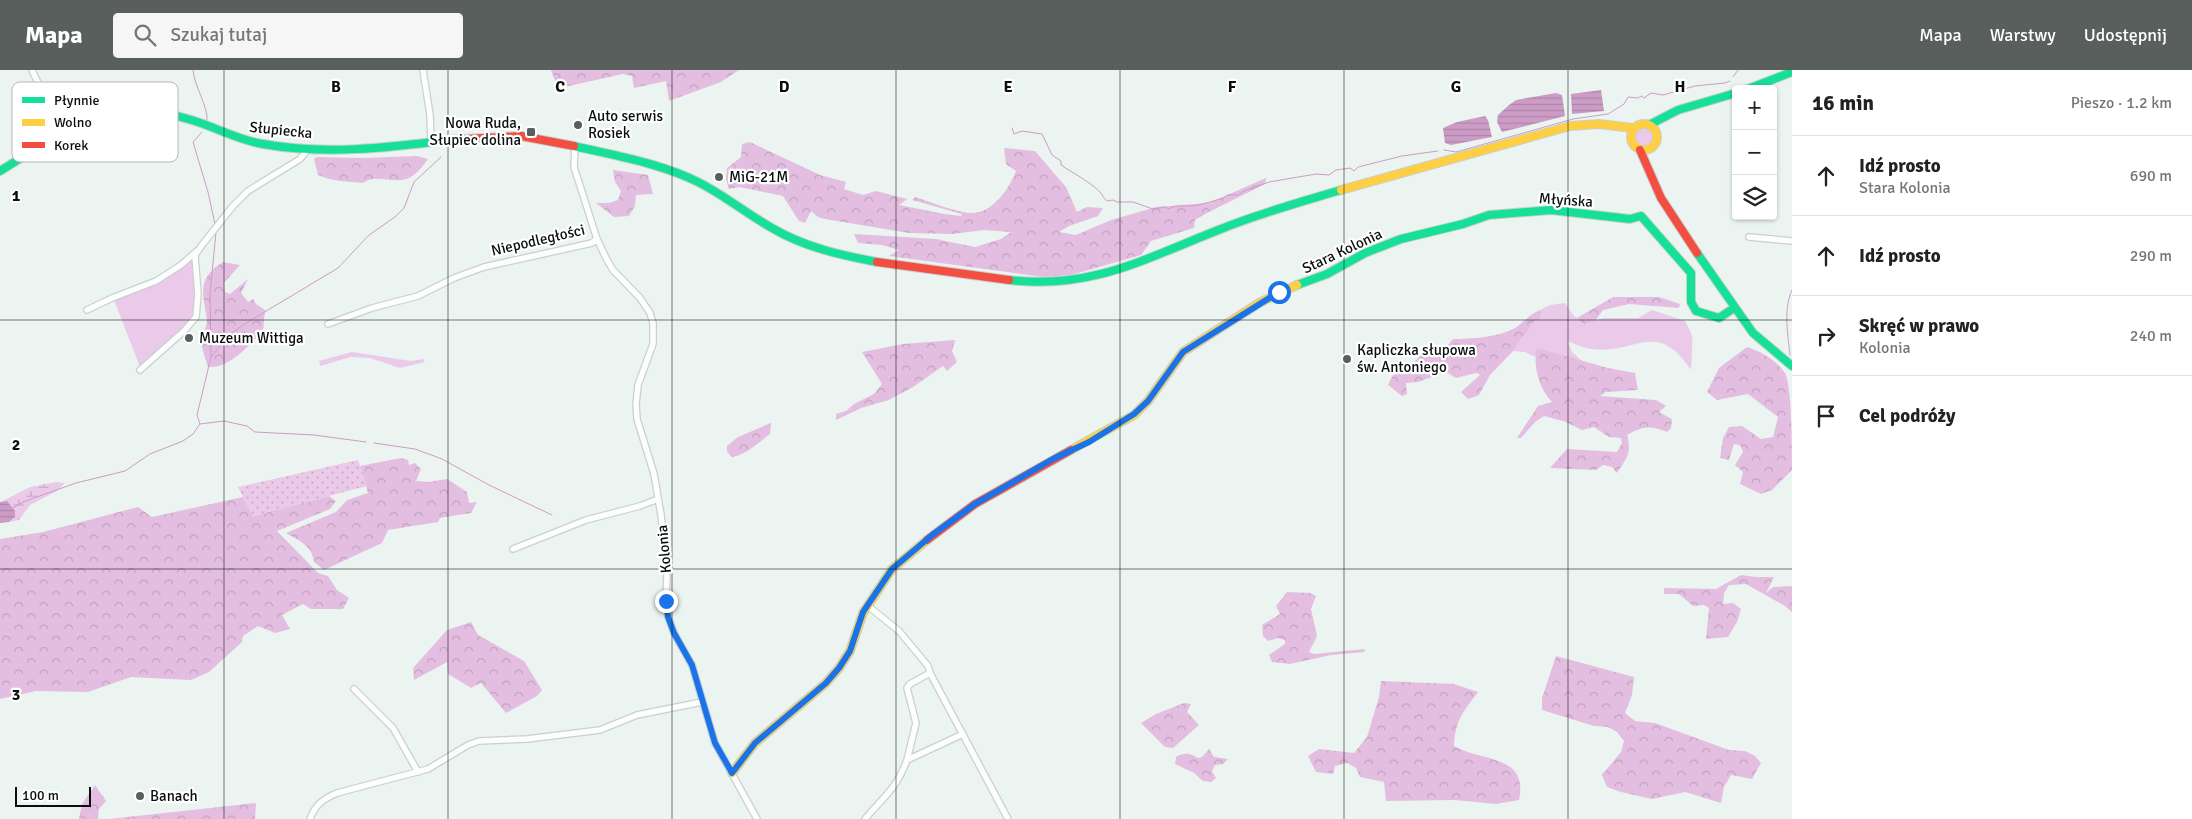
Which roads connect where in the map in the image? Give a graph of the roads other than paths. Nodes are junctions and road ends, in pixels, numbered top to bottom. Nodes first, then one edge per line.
1 (32, 70) edge
2 (423, 70) edge
3 (1792, 72) edge
4 (38, 82) edge
5 (1758, 85) edge
6 (1732, 94) edge
7 (1669, 114) junction
8 (178, 116) edge
9 (1649, 125) junction
10 (1615, 127) junction
11 (1633, 128) junction
12 (1655, 131) junction
13 (1630, 138) junction
14 (431, 141) junction
15 (575, 147) junction
16 (305, 148) junction
17 (1650, 149) junction
18 (1640, 150) junction
19 (14, 162) edge
20 (1648, 166) junction
21 (0, 171) edge
22 (1489, 215) joint
23 (1749, 237) dead end
24 (597, 239) junction
25 (1792, 241) edge
26 (198, 250) junction
27 (1734, 308) junction
28 (87, 310) dead end
29 (328, 324) dead end
30 (1792, 366) edge
31 (140, 370) dead end
32 (658, 499) junction
33 (513, 549) dead end
34 (868, 606) junction
35 (930, 673) junction
36 (354, 689) dead end
37 (702, 702) junction
38 (963, 734) junction
39 (908, 760) junction
40 (418, 772) junction
41 (732, 773) junction
42 (310, 819) edge
43 (757, 819) edge
44 (865, 819) edge
45 (1008, 819) edge

1 - 4 street
2 - 14 street
3 - 5 main road
6 - 7 main road
7 - 9 main road
7 - 12 main road
8 - 16 main road, Słupiecka
9 - 11 main road
9 - 12 main road
10 - 11 main road, Słupiecka
10 - 13 main road
10 - 15 main road, Słupiecka
11 - 13 main road
12 - 17 main road
13 - 18 main road
14 - 15 main road, Słupiecka
14 - 16 main road, Słupiecka
15 - 24 street
16 - 26 street
17 - 18 main road
17 - 20 main road
18 - 20 main road
19 - 21 main road, Słupiecka
20 - 27 main road
22 - 27 main road, Młyńska
22 - 34 main road, Stara Kolonia
23 - 25 street
24 - 29 street, Niepodległości
24 - 32 street, Niepodległości
26 - 28 street
26 - 31 street
27 - 30 main road
32 - 33 street
32 - 37 street, Kolonia
34 - 35 street
34 - 41 main road, Stara Kolonia
35 - 38 street
35 - 39 street
36 - 40 street
37 - 40 street
37 - 41 street, Kolonia
38 - 39 street
38 - 45 street
39 - 44 street
40 - 42 street
41 - 43 street, Kolonia

